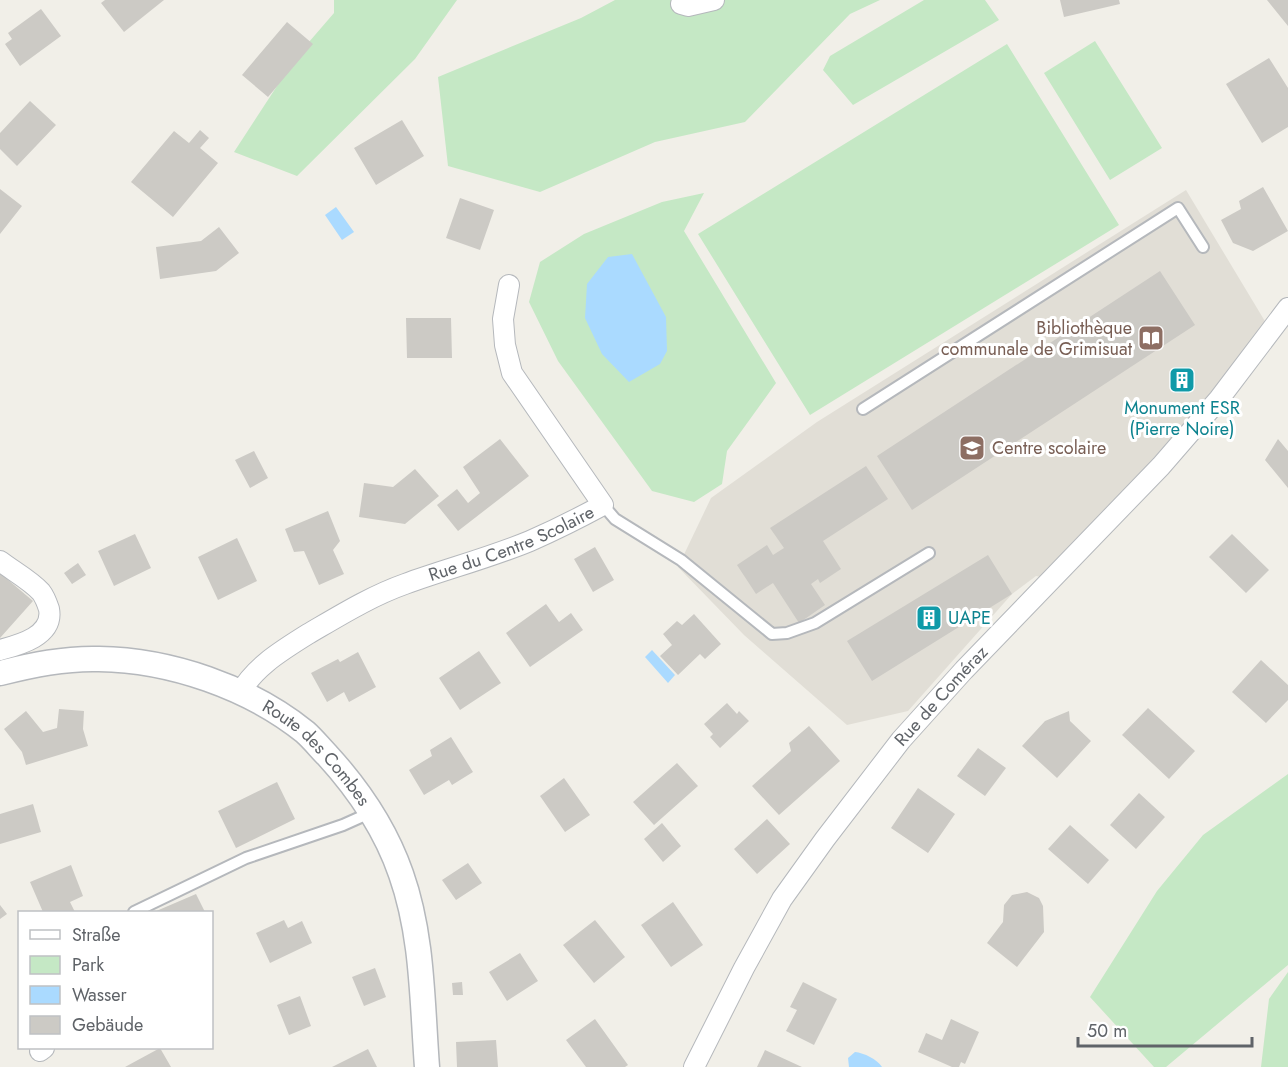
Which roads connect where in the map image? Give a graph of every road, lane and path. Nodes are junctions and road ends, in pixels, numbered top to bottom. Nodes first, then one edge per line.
1 (714, 0) edge
2 (681, 4) dead end
3 (1203, 247) dead end
4 (509, 285) dead end
5 (1288, 308) edge
6 (863, 409) dead end
7 (603, 505) junction
8 (928, 553) dead end
9 (0, 561) edge
10 (0, 650) edge
11 (0, 673) edge
12 (240, 693) junction
13 (372, 812) junction
14 (136, 911) edge
15 (427, 1067) edge
16 (694, 1067) edge

1 - 2 street
3 - 6 lane
4 - 7 street, Rue du Centre Scolaire
5 - 16 street, Rue de Coméraz
7 - 8 lane
7 - 12 street, Rue du Centre Scolaire
9 - 10 street
11 - 12 street, Route des Combes
12 - 13 street, Route des Combes
13 - 14 lane
13 - 15 street, Route des Combes

